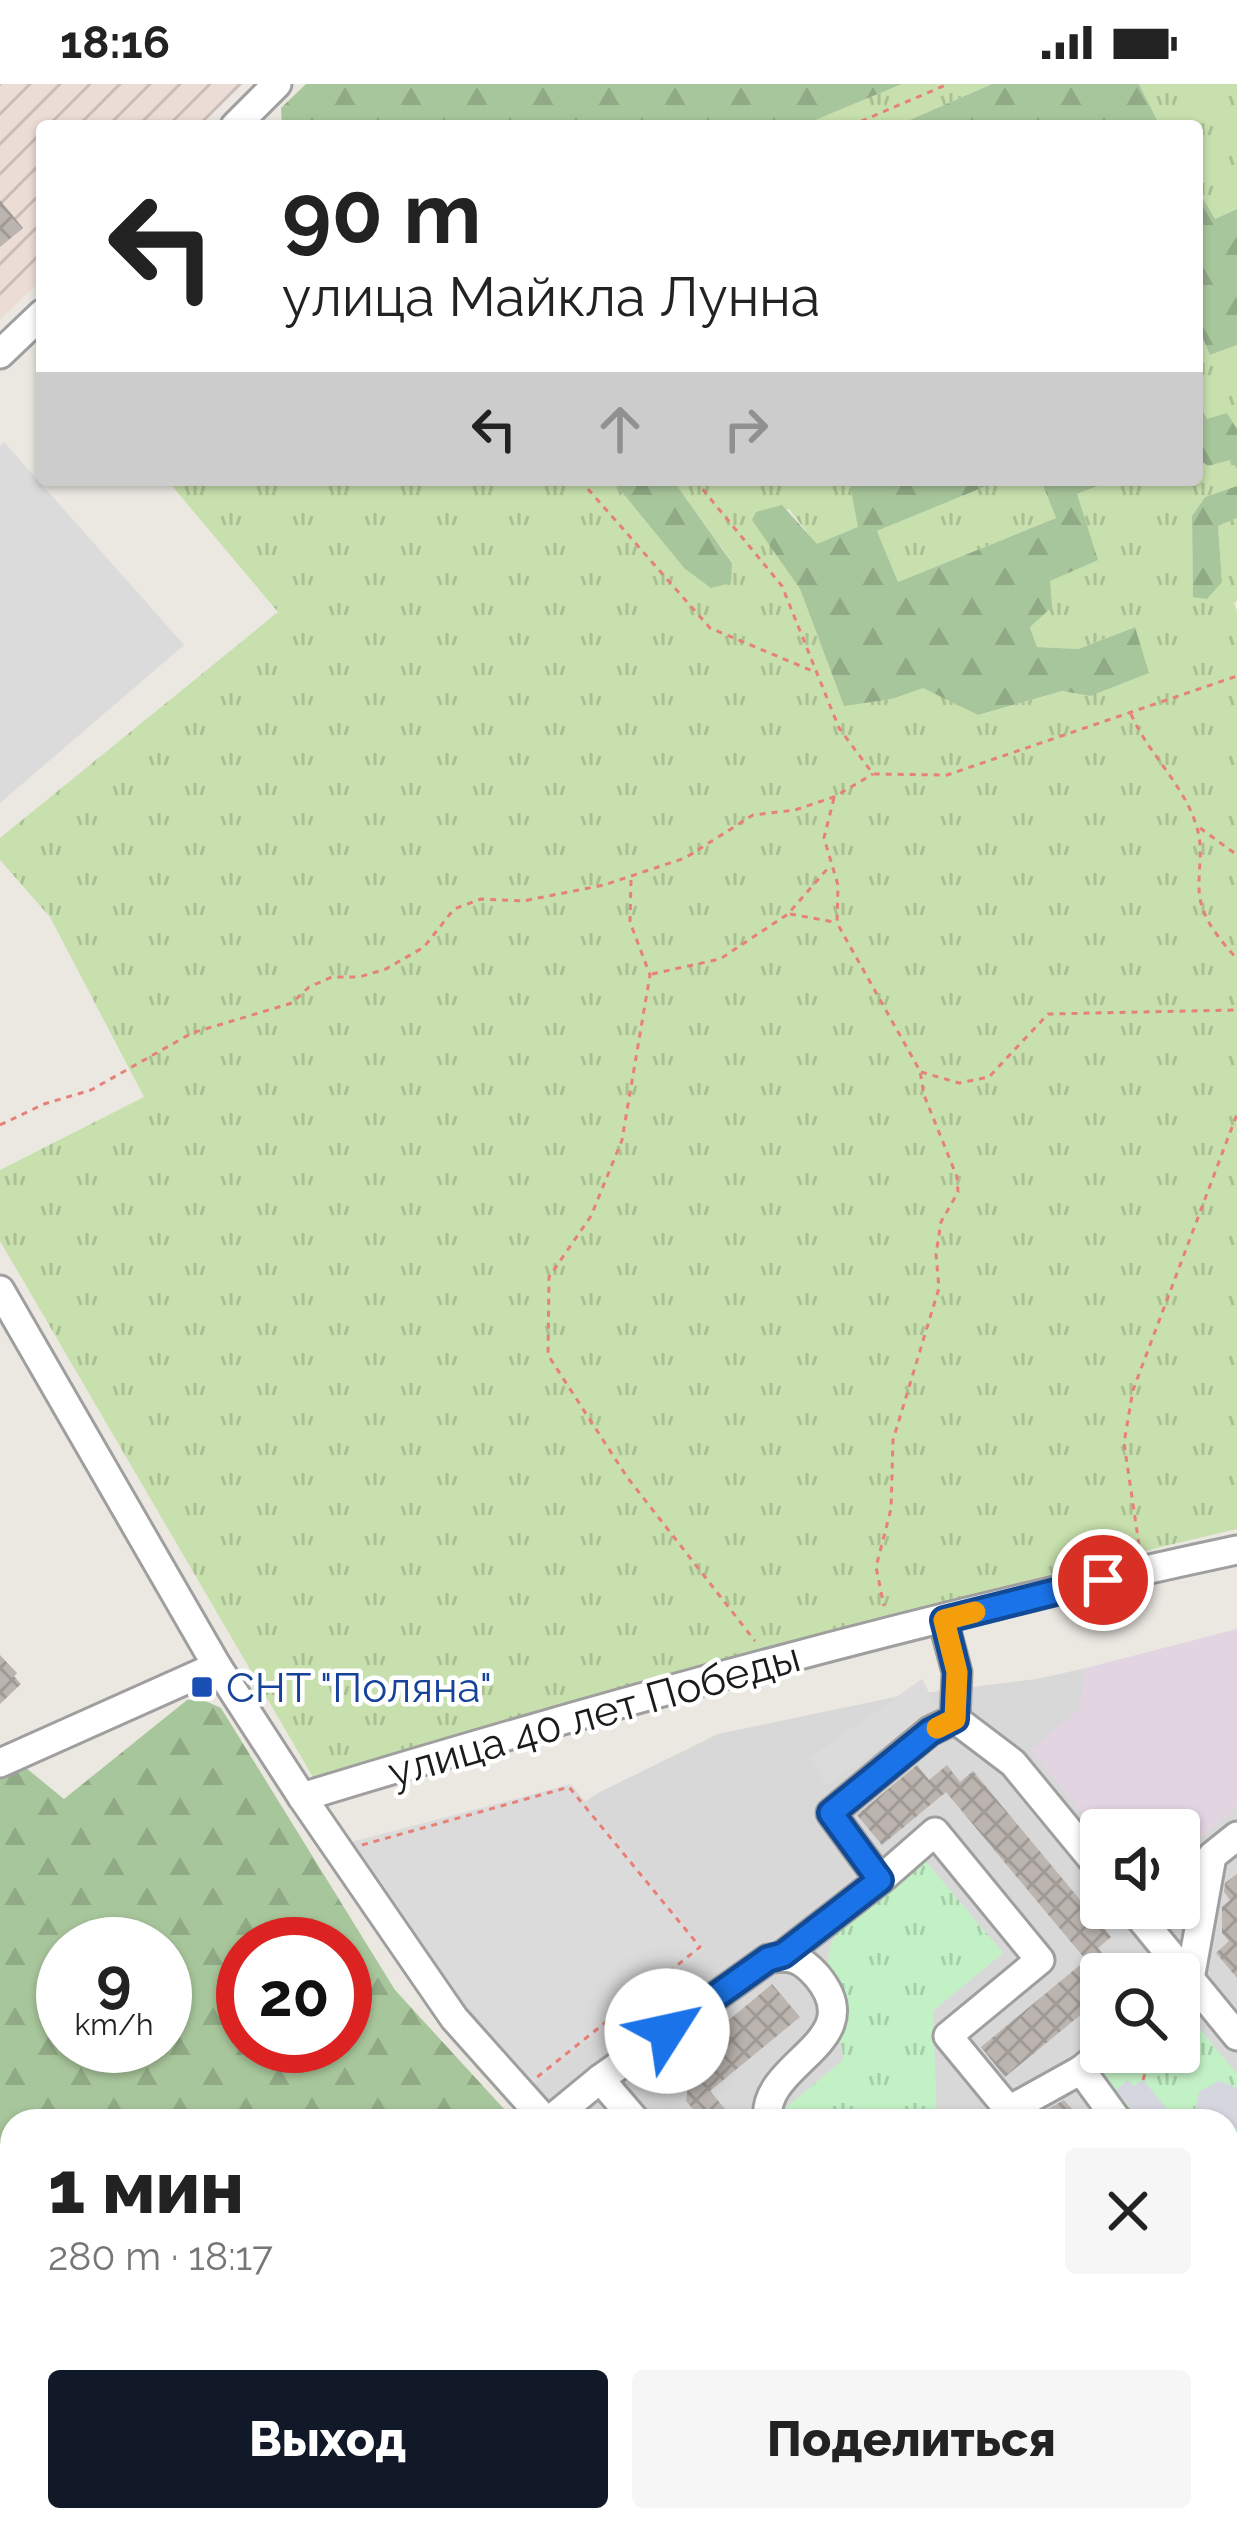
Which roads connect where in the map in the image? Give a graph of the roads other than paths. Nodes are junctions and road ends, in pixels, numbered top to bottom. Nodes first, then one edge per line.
1 (277, 84) edge
2 (241, 120) edge
3 (36, 320) edge
4 (0, 354) edge
5 (0, 1290) edge
6 (1237, 1550) edge
7 (944, 1620) junction
8 (217, 1666) junction
9 (955, 1719) junction
10 (0, 1763) edge
11 (302, 1797) junction
12 (1237, 1836) edge
13 (1080, 1844) edge
14 (880, 1880) junction
15 (1191, 1953) edge
16 (783, 1955) junction
17 (1200, 1999) edge
18 (1237, 2036) edge
19 (1080, 2069) edge
20 (1097, 2073) edge
21 (600, 2079) junction
22 (537, 2109) edge
23 (563, 2109) edge
24 (626, 2109) edge
25 (768, 2109) edge
26 (1001, 2109) edge
27 (1017, 2109) edge
28 (1113, 2109) edge

1 - 2 street
3 - 4 street
5 - 8 street
6 - 7 street, улица 40 лет Победы
7 - 9 street
7 - 11 street, улица 40 лет Победы
8 - 10 street
8 - 11 street
9 - 13 street
9 - 14 street
11 - 22 street
12 - 15 street
14 - 16 street
14 - 26 street
16 - 21 street
16 - 25 street
17 - 18 street
19 - 27 street
20 - 28 street
21 - 23 street
21 - 24 street

